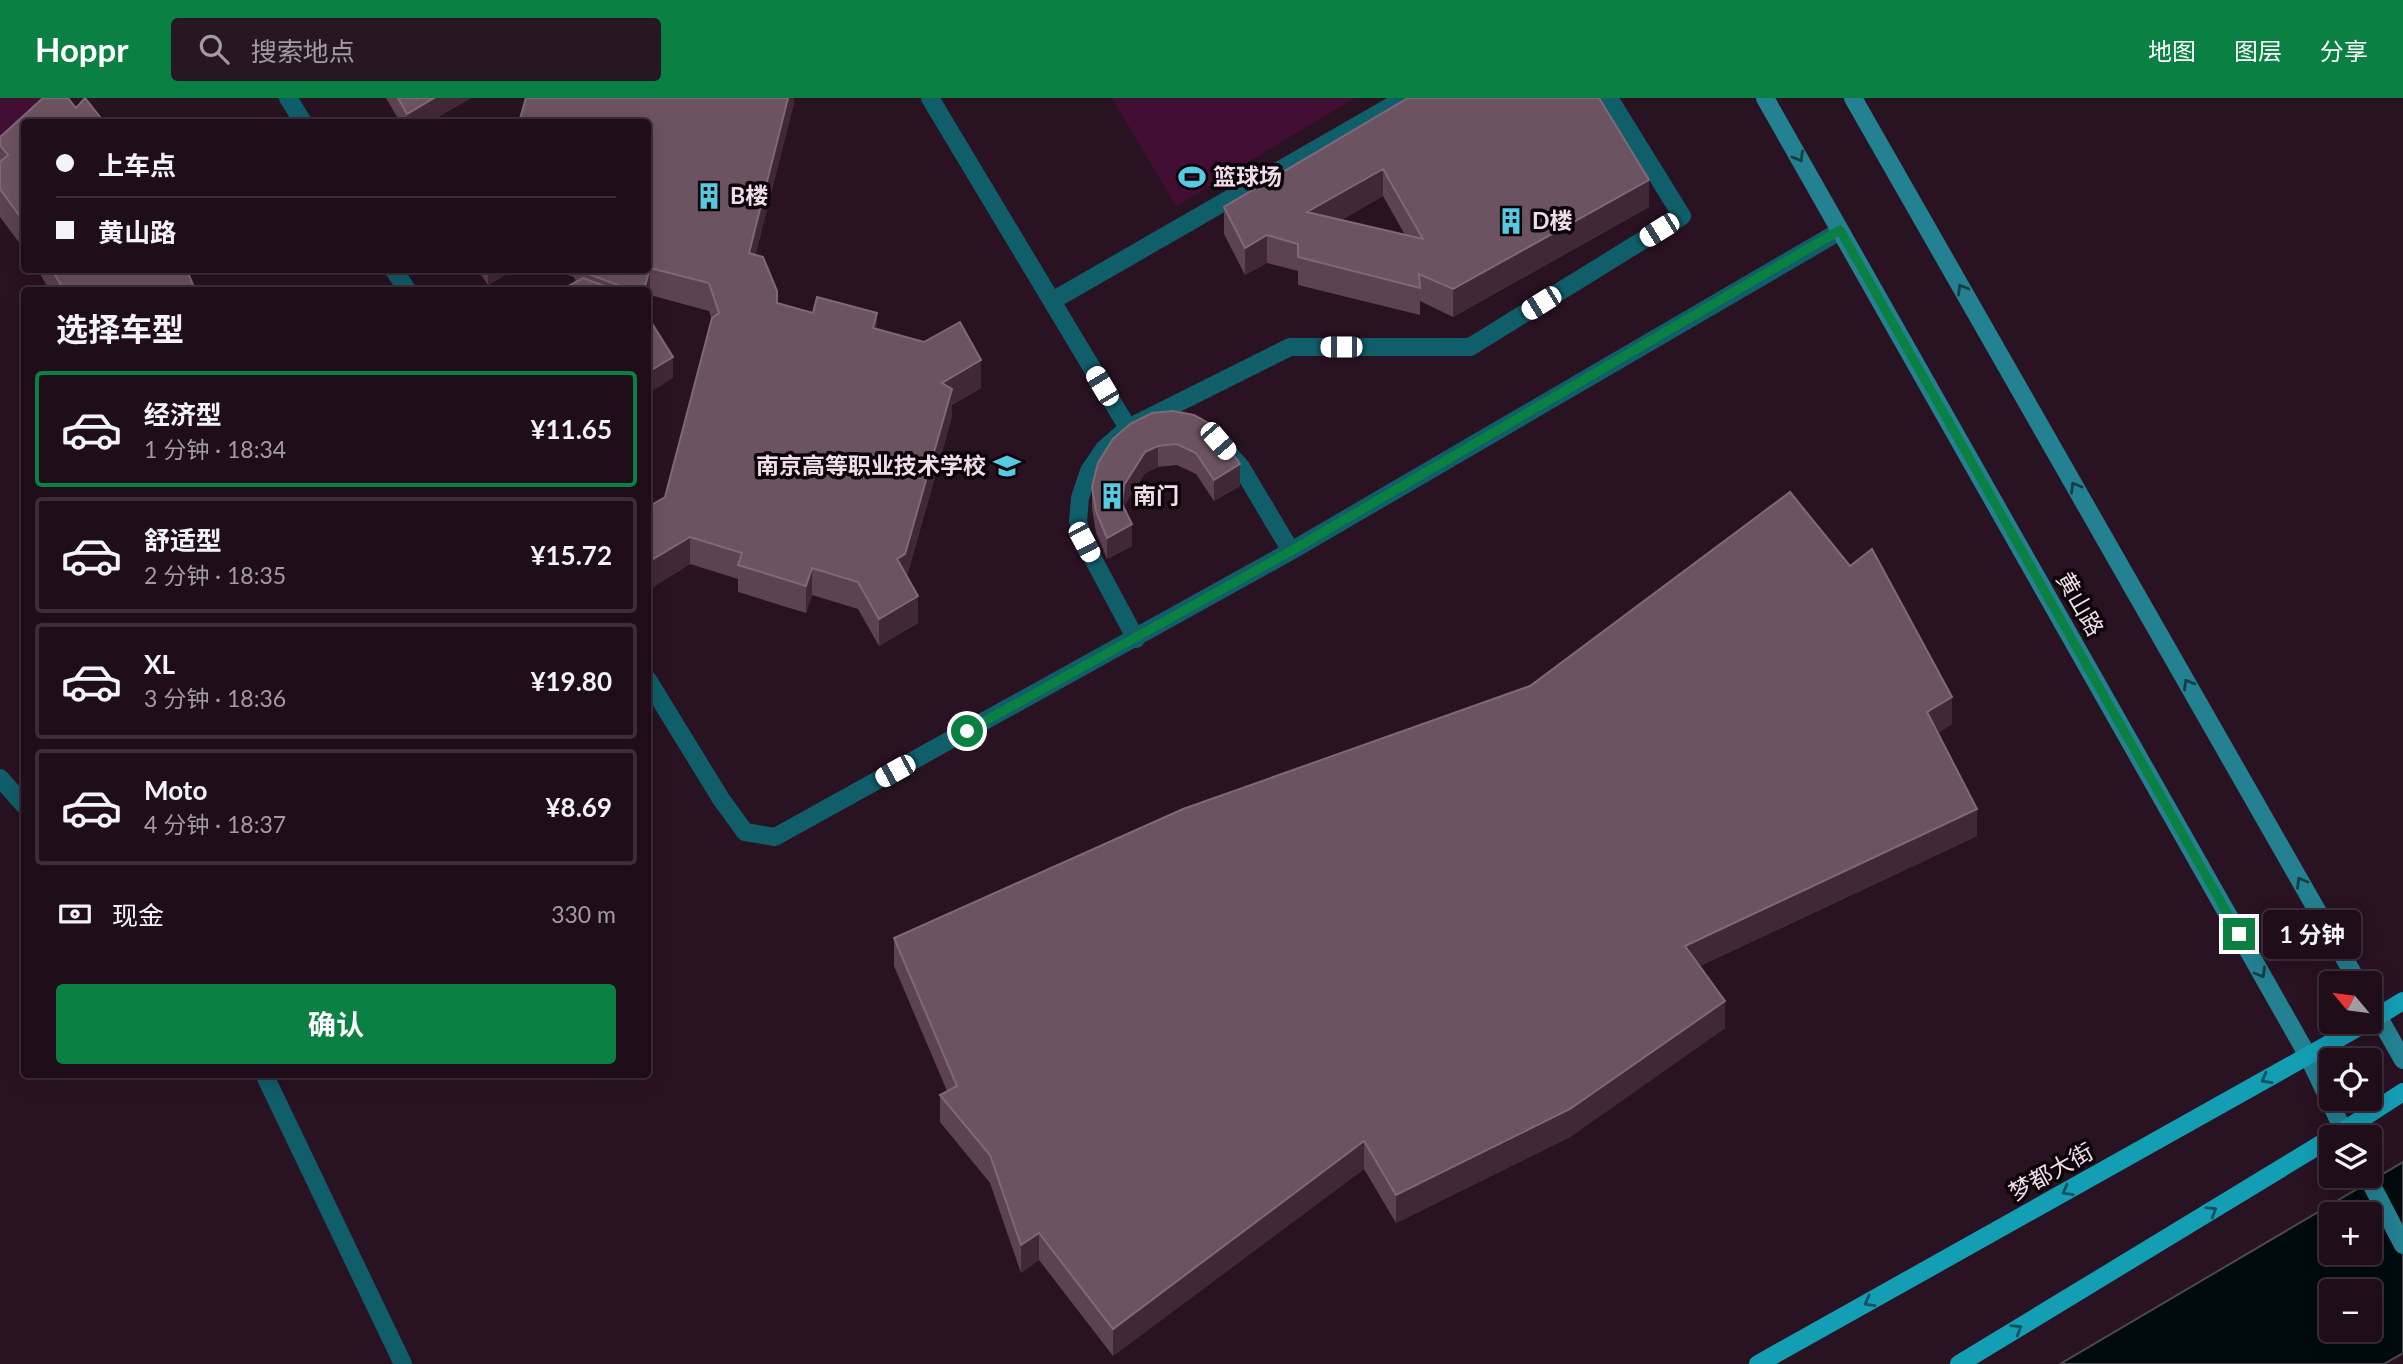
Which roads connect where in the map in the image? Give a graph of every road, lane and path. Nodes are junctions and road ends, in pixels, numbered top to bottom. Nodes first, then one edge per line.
1 (288, 98) edge
2 (930, 98) edge
3 (1405, 98) edge
4 (1609, 98) edge
5 (1765, 98) edge
6 (1853, 98) edge
7 (301, 119) edge
8 (1840, 230) junction
9 (1052, 301) junction
10 (1177, 421) edge
11 (1136, 424) junction
12 (1207, 435) edge
13 (1291, 551) junction
14 (1136, 639) junction
15 (651, 685) edge
16 (0, 778) edge
17 (21, 802) edge
18 (2352, 971) edge
19 (2403, 1002) edge
20 (2382, 1011) edge
21 (2382, 1030) edge
22 (2342, 1034) edge
23 (2308, 1056) junction
24 (2403, 1060) edge
25 (266, 1078) edge
26 (2403, 1092) edge
27 (2334, 1125) edge
28 (2354, 1125) edge
29 (2319, 1147) edge
30 (2373, 1188) edge
31 (2403, 1245) edge
32 (403, 1364) edge
33 (1758, 1364) edge
34 (1959, 1364) edge

1 - 7 lane
2 - 9 lane
3 - 9 lane
4 - 11 lane
5 -> 8 main road, 黄山路
18 -> 6 main road
8 - 13 lane
8 -> 23 main road, 黄山路
9 - 11 lane
10 - 11 lane
11 - 14 lane
12 - 13 lane
13 - 14 lane
14 - 15 lane
16 - 17 lane
19 - 20 main road, 梦都大街
21 - 24 main road
22 - 23 main road, 梦都大街
23 - 27 main road, 黄山路
23 -> 33 main road, 梦都大街
25 - 32 lane
26 - 28 main road
34 -> 29 main road
30 - 31 main road

